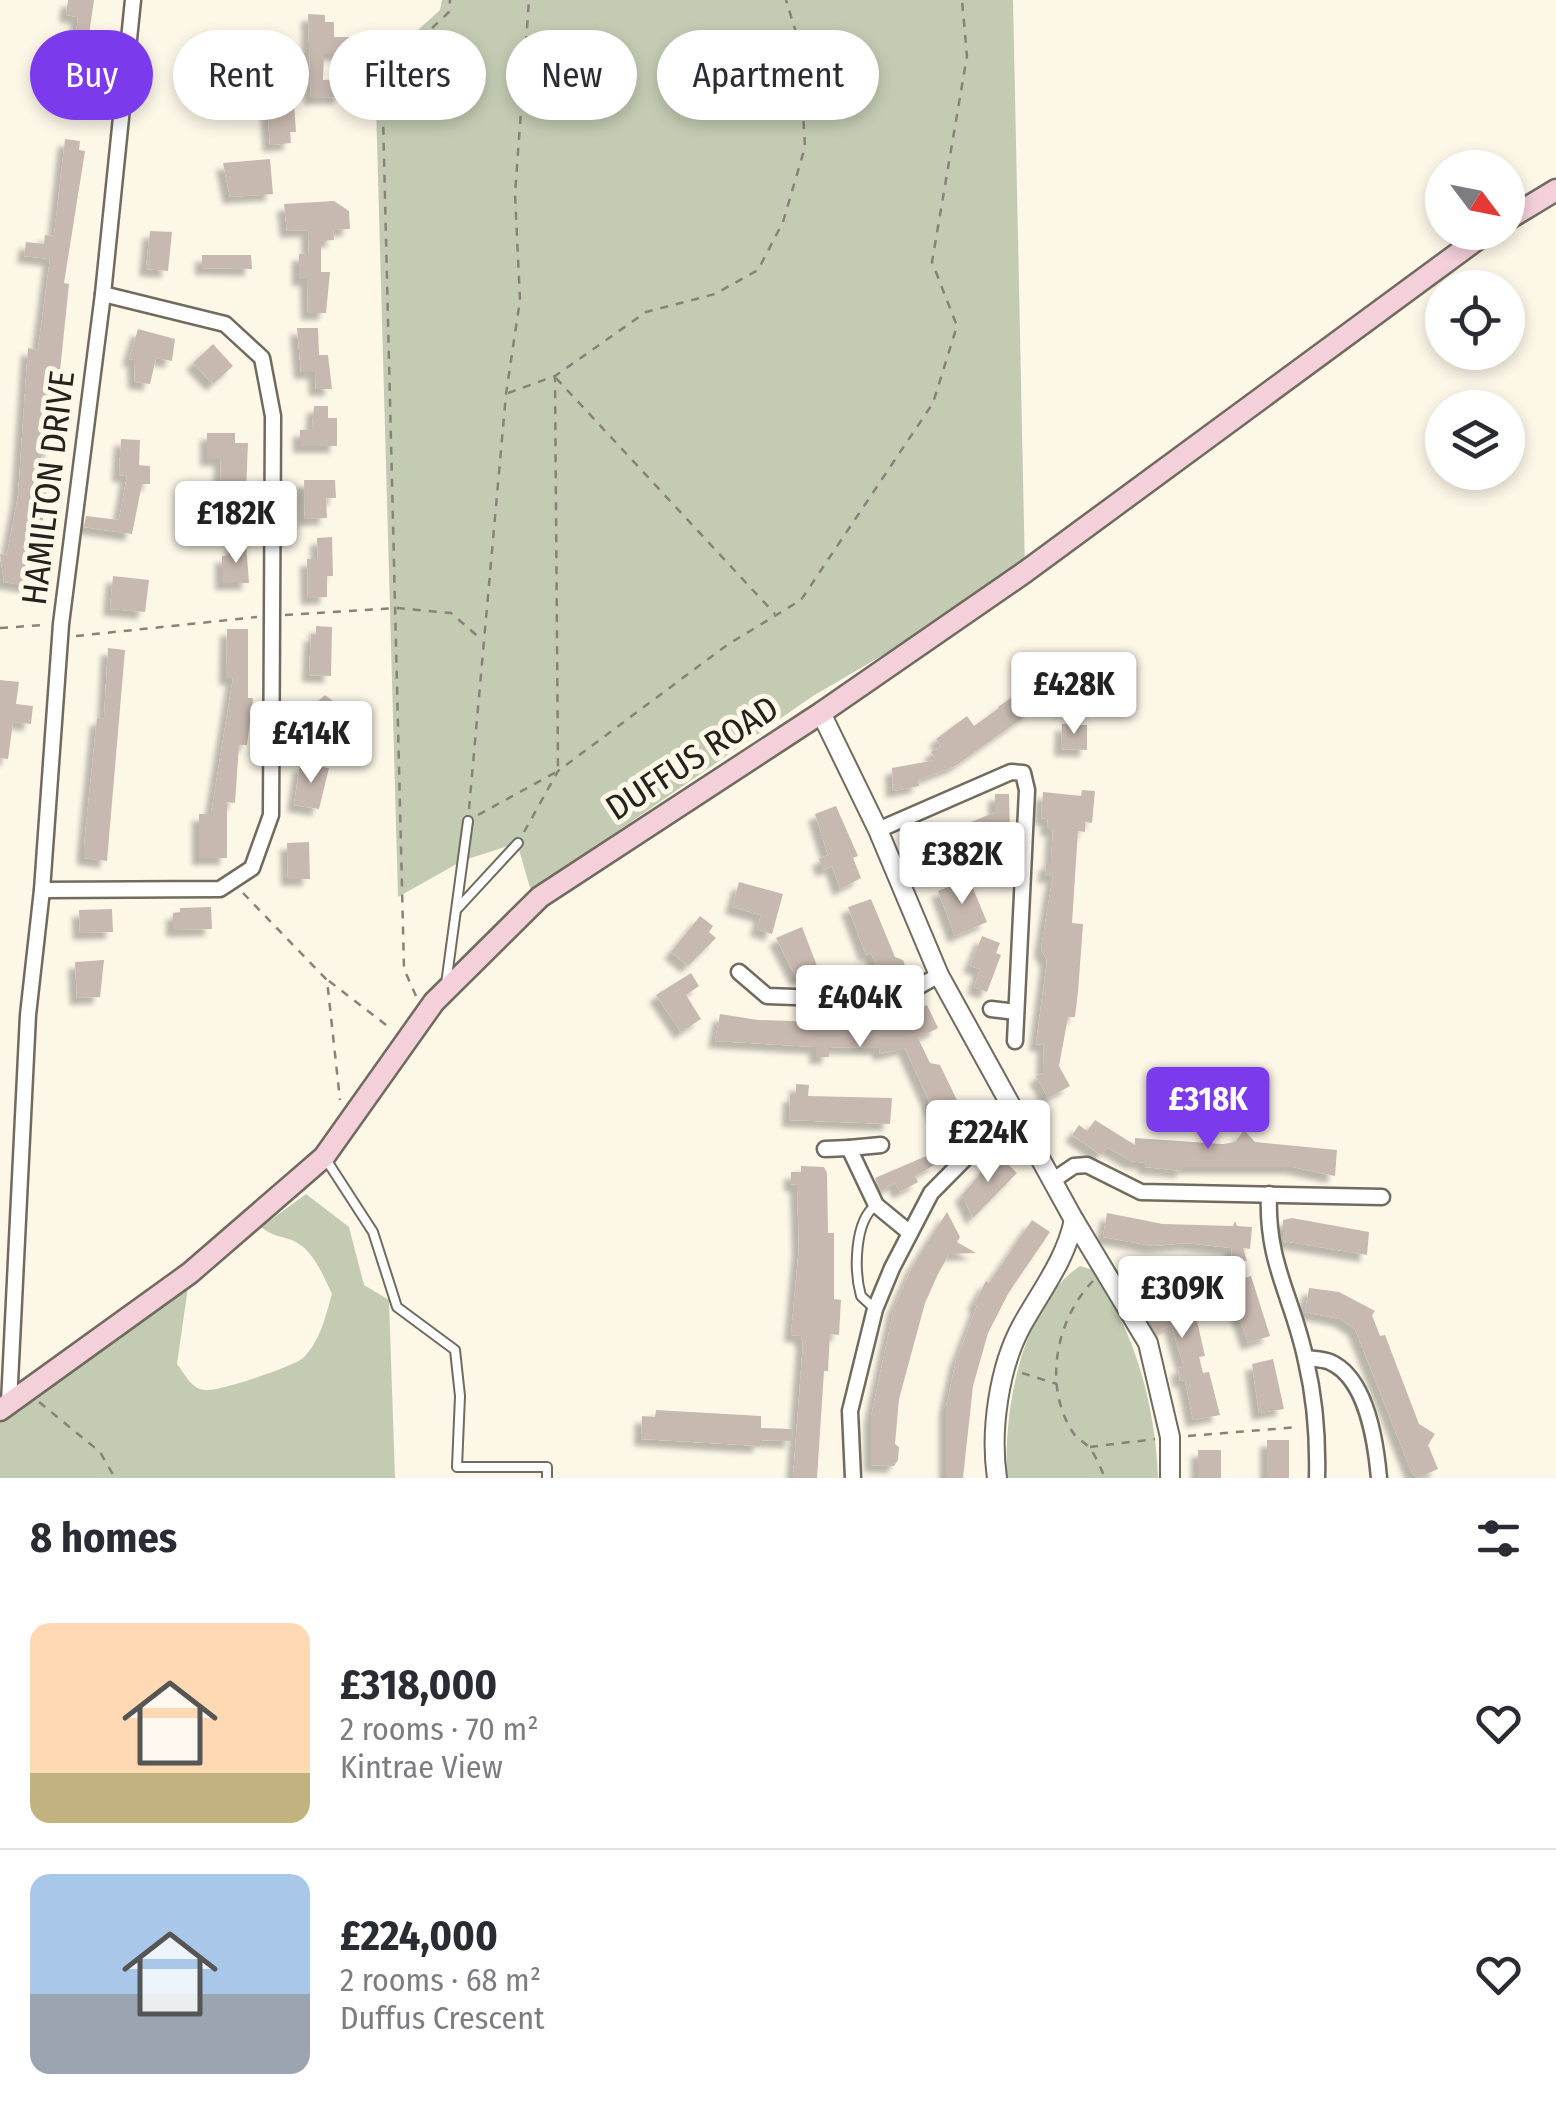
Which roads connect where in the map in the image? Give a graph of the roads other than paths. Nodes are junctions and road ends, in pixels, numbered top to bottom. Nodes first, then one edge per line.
1 (133, 0) edge
2 (1556, 190) edge
3 (1525, 209) edge
4 (1463, 250) edge
5 (103, 294) junction
6 (820, 714) junction
7 (468, 821) road end
8 (878, 830) junction
9 (518, 842) road end
10 (42, 890) junction
11 (458, 908) junction
12 (739, 972) dead end
13 (939, 975) junction
14 (445, 989) junction
15 (991, 1009) dead end
16 (1016, 1012) junction
17 (1015, 1041) dead end
18 (1012, 1111) junction
19 (881, 1145) dead end
20 (849, 1148) junction
21 (824, 1149) dead end
22 (324, 1157) junction
23 (1052, 1181) junction
24 (1269, 1194) junction
25 (1382, 1197) dead end
26 (876, 1205) junction
27 (1074, 1220) junction
28 (910, 1232) junction
29 (1060, 1264) junction
30 (1102, 1266) junction
31 (875, 1309) junction
32 (7, 1310) edge
33 (1306, 1358) junction
34 (10, 1403) edge
35 (457, 1467) junction
36 (457, 1478) edge
37 (547, 1478) edge
38 (852, 1478) edge
39 (997, 1478) edge
40 (1170, 1478) edge
41 (1316, 1478) edge
42 (1379, 1478) edge

1 - 5 street, HAMILTON DRIVE
2 - 3 main road
4 - 6 main road, DUFFUS ROAD
5 - 10 street, HAMILTON DRIVE
5 - 10 street
6 - 8 street
6 - 14 main road, DUFFUS ROAD
7 - 11 lane
8 - 13 street
8 - 16 street
9 - 11 lane
10 - 32 street, HAMILTON DRIVE
11 - 14 lane
12 - 13 street
13 - 18 street
14 - 22 main road, DUFFUS ROAD
15 - 16 street
16 - 17 street
18 - 23 street
18 - 28 street
19 - 20 street
20 - 21 street
20 - 26 street
22 - 34 main road, DUFFUS ROAD
22 - 35 lane
23 - 24 street
23 - 27 street
24 - 25 street
24 - 33 street
26 - 28 street
26 - 31 lane
27 - 29 street
27 - 30 street
28 - 31 street
29 - 30 street
29 - 39 street
30 - 40 street
31 - 38 street
32 - 34 street, HAMILTON DRIVE
33 - 41 street
33 - 42 street
35 - 36 lane
35 - 37 lane

